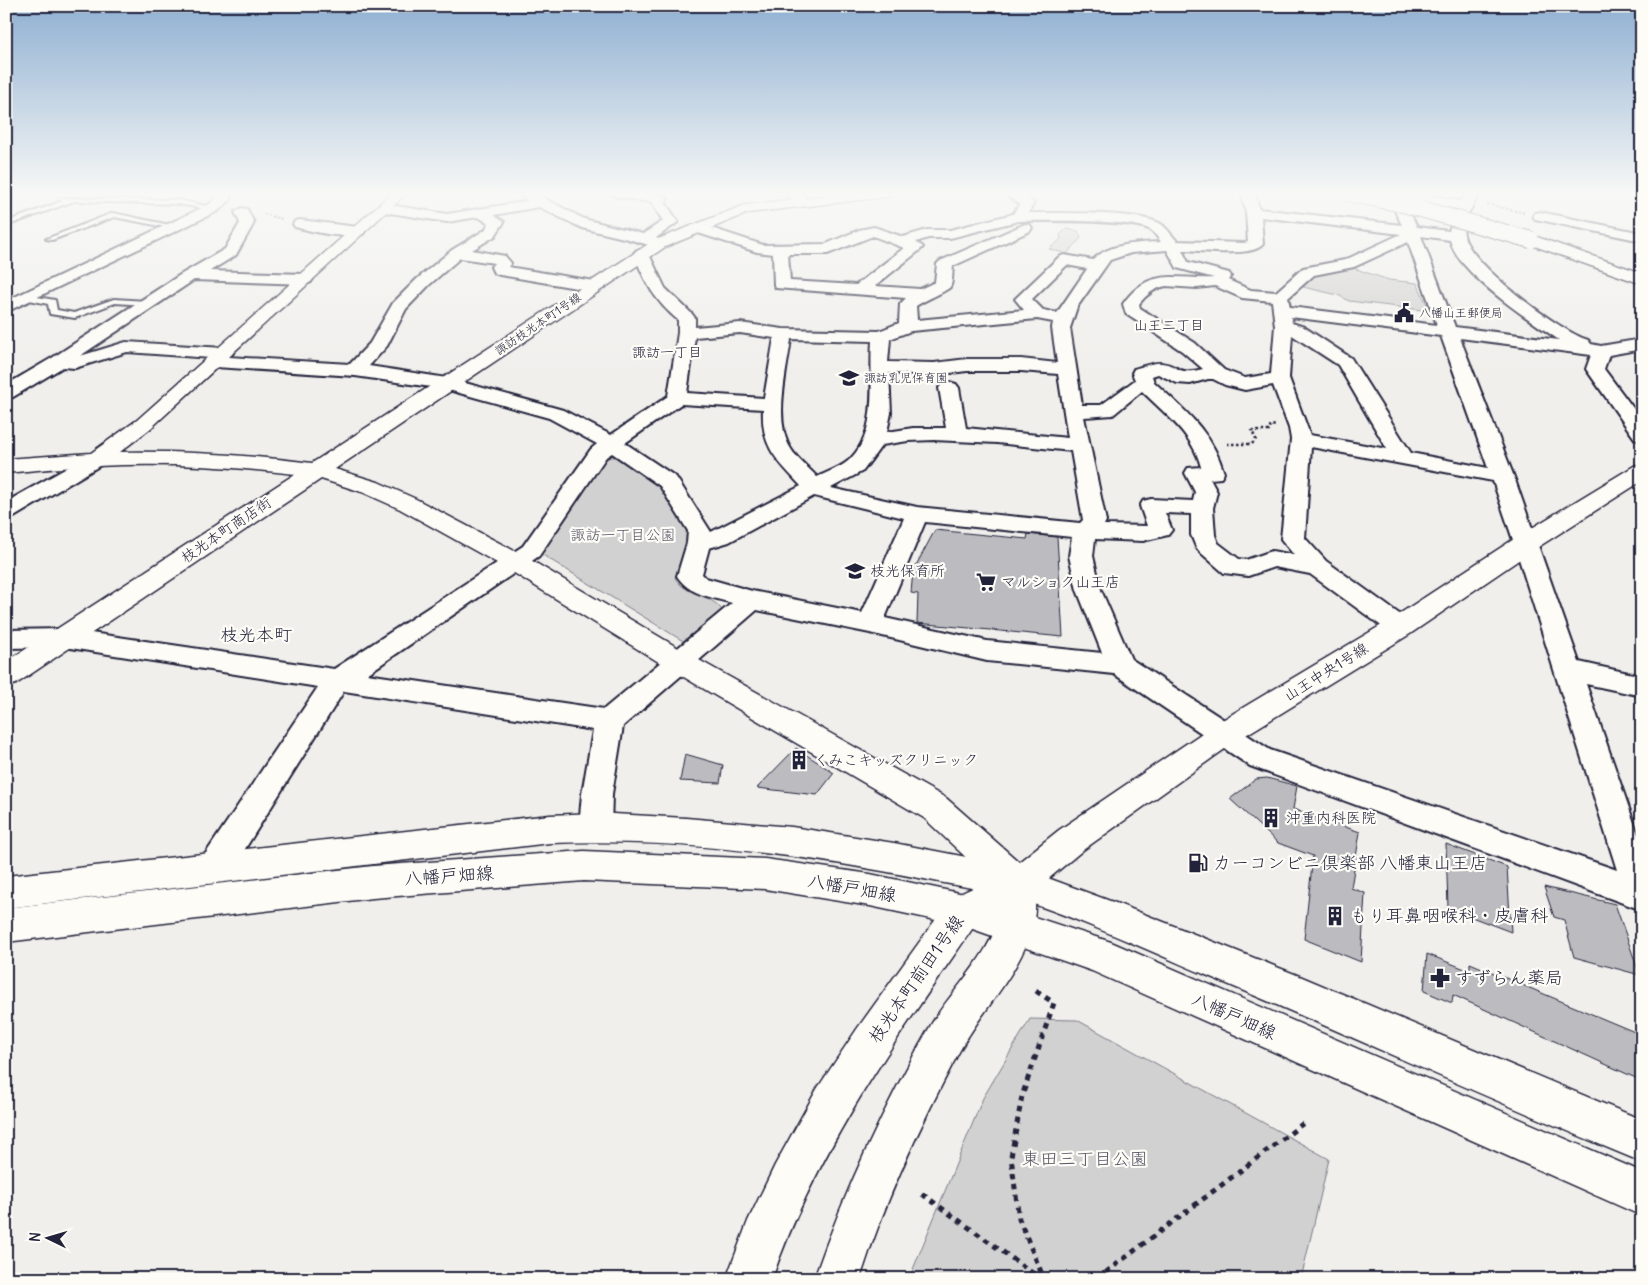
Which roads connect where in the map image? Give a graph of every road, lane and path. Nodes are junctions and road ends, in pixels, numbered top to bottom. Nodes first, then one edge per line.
1 (120, 253) edge
2 (229, 253) edge
3 (334, 253) edge
4 (638, 253) edge
5 (650, 253) edge
6 (780, 253) edge
7 (906, 253) edge
8 (965, 253) edge
9 (1112, 253) edge
10 (1176, 253) edge
11 (1371, 253) edge
12 (1419, 253) edge
13 (1462, 253) edge
14 (1574, 253) edge
15 (1584, 253) edge
16 (457, 254) joint
17 (1098, 266) junction
18 (1642, 271) edge
19 (192, 275) junction
20 (1225, 276) junction
21 (305, 279) junction
22 (1642, 279) edge
23 (594, 286) junction
24 (861, 289) junction
25 (922, 294) junction
26 (14, 302) edge
27 (147, 302) junction
28 (1282, 311) junction
29 (1037, 314) junction
30 (1062, 319) junction
31 (908, 326) junction
32 (1449, 332) junction
33 (687, 333) junction
34 (783, 334) junction
35 (881, 336) junction
36 (1642, 344) edge
37 (1601, 351) junction
38 (220, 357) junction
39 (58, 362) junction
40 (879, 367) junction
41 (1066, 369) junction
42 (355, 370) junction
43 (1217, 374) junction
44 (1280, 378) junction
45 (447, 384) junction
46 (1146, 384) junction
47 (949, 388) dead end
48 (6, 393) edge
49 (677, 398) junction
50 (773, 404) junction
51 (1073, 411) junction
52 (1300, 434) junction
53 (957, 435) junction
54 (1642, 435) edge
55 (875, 440) junction
56 (611, 443) junction
57 (1201, 444) junction
58 (1079, 446) junction
59 (1403, 458) junction
60 (97, 459) junction
61 (6, 466) edge
62 (316, 470) junction
63 (1642, 471) edge
64 (1503, 477) junction
65 (815, 488) junction
66 (1202, 508) junction
67 (6, 512) edge
68 (917, 514) junction
69 (1085, 531) junction
70 (699, 543) junction
71 (1526, 543) junction
72 (515, 562) junction
73 (1317, 567) junction
74 (752, 600) junction
75 (870, 624) junction
76 (1400, 626) junction
77 (64, 638) junction
78 (6, 639) edge
79 (680, 662) junction
80 (1120, 665) junction
81 (1567, 670) junction
82 (6, 676) edge
83 (336, 681) junction
84 (1642, 686) edge
85 (609, 721) junction
86 (1226, 734) junction
87 (595, 827) junction
88 (216, 866) junction
89 (1018, 883) junction
90 (6, 892) edge
91 (1642, 895) edge
92 (964, 910) junction
93 (6, 924) edge
94 (1015, 927) junction
95 (1036, 991) dead end
96 (1305, 1122) dead end
97 (1642, 1141) edge
98 (922, 1194) dead end
99 (1642, 1194) edge
100 (749, 1279) edge
101 (837, 1279) edge
102 (1042, 1279) edge
103 (1097, 1279) edge

1 - 26 street
2 - 19 street
3 - 21 main road
4 - 23 main road, 諏訪枝光本町1号線
5 - 33 street
6 - 24 street
7 - 24 street
8 - 25 street
9 - 17 street
10 - 20 street
11 - 28 street
12 - 32 street
13 - 37 street
14 - 22 main road
15 - 18 main road
16 - 23 street
16 - 42 street
17 - 29 street
17 - 30 street
19 - 21 street
19 - 27 street
20 - 28 street
20 - 43 street
21 - 38 main road
23 - 45 main road, 諏訪枝光本町1号線
24 - 25 street
25 - 31 street
26 - 27 lane
27 - 39 street
28 - 32 street
28 - 44 street
28 - 59 street
29 - 30 street
29 - 31 street
30 - 41 street
31 - 35 street
32 - 37 street
32 - 64 street
33 - 34 street
33 - 49 street
34 - 35 street
34 - 50 street
35 - 40 street
36 - 37 street
37 - 54 street
38 - 39 street
38 - 42 street
38 - 60 main road
39 - 48 street
40 - 41 street
40 - 55 street
41 - 51 street
42 - 45 street
43 - 44 street
43 - 46 street
44 - 52 street
45 - 56 street
45 - 62 main road, 枝光本町商店街
46 - 51 street
46 - 57 street
47 - 53 street
49 - 50 street
49 - 56 street
50 - 65 street
51 - 58 street
52 - 57 path
52 - 59 street
52 - 73 street
53 - 55 street
53 - 58 street
55 - 65 street
56 - 70 street
56 - 72 street
57 - 66 street
58 - 69 street
59 - 64 street
60 - 61 main road
60 - 62 main road
60 - 67 street
62 - 72 main road
62 - 77 main road, 枝光本町商店街
63 - 71 main road, 山王中央1号線
64 - 71 street
65 - 68 street
65 - 70 street
66 - 69 street
66 - 73 street
68 - 69 street
68 - 75 street
69 - 80 street
70 - 74 street
71 - 76 main road, 山王中央1号線
71 - 81 street
72 - 79 main road
72 - 83 street
73 - 76 street
74 - 75 street
74 - 79 street
75 - 80 street
76 - 86 main road, 山王中央1号線
77 - 78 street
77 - 82 main road, 枝光本町商店街
77 - 83 street
79 - 85 street
79 - 89 main road
80 - 86 street
81 - 84 street
81 - 91 street
83 - 85 street
83 - 88 street
85 - 87 street
86 - 89 main road, 山王中央1号線
86 - 91 street
87 - 88 main road
87 - 89 main road
88 - 90 main road
89 - 92 main road, 枝光本町前田1号線
89 - 94 main road
89 - 97 main road
92 - 93 main road, 八幡戸畑線
92 - 94 main road, 八幡戸畑線
92 - 100 main road, 枝光本町前田1号線
94 - 99 main road, 八幡戸畑線
94 - 101 main road
95 - 102 path
96 - 103 path
98 - 102 path

